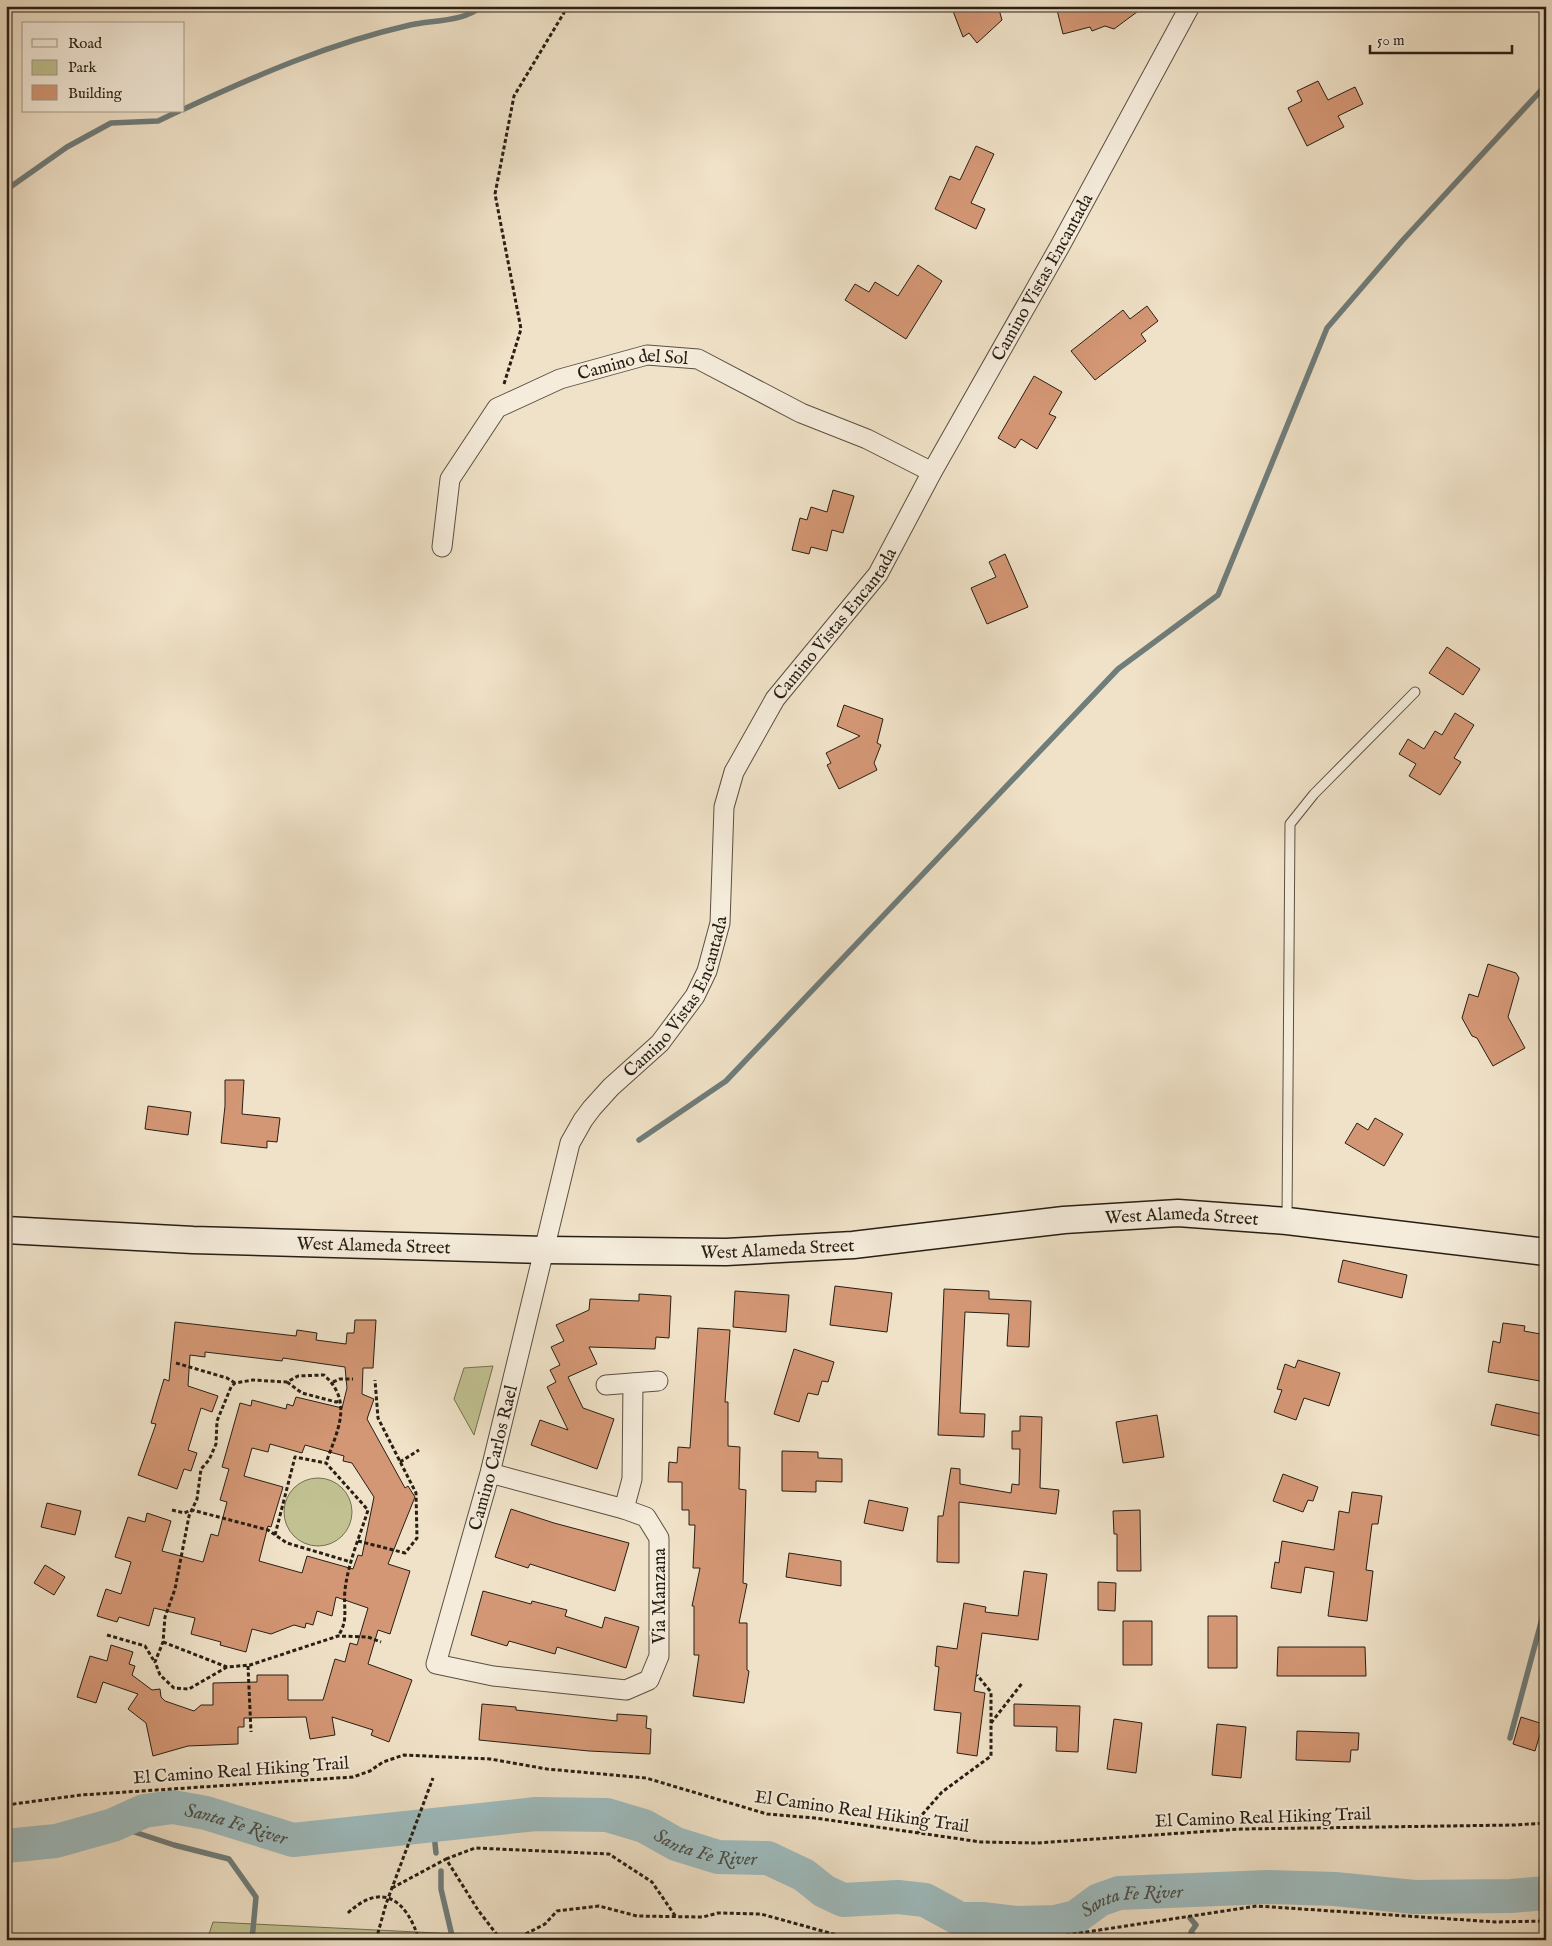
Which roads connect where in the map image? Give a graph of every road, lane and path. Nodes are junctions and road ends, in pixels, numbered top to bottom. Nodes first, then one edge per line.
1 (568, 6) edge
2 (1190, 6) edge
3 (497, 408) junction
4 (932, 472) junction
5 (442, 547) dead end
6 (1416, 692) dead end
7 (1287, 1221) junction
8 (7, 1233) edge
9 (545, 1250) junction
10 (1546, 1252) edge
11 (176, 1363) dead end
12 (353, 1379) dead end
13 (375, 1380) dead end
14 (658, 1381) dead end
15 (287, 1382) junction
16 (333, 1382) junction
17 (235, 1383) junction
18 (633, 1383) junction
19 (606, 1385) dead end
20 (340, 1401) junction
21 (419, 1450) dead end
22 (400, 1462) junction
23 (326, 1463) junction
24 (490, 1473) junction
25 (624, 1509) junction
26 (172, 1510) dead end
27 (192, 1510) junction
28 (276, 1535) junction
29 (358, 1541) junction
30 (352, 1562) junction
31 (108, 1635) dead end
32 (338, 1636) junction
33 (164, 1642) junction
34 (380, 1642) dead end
35 (155, 1662) junction
36 (436, 1664) joint
37 (248, 1666) junction
38 (227, 1667) junction
39 (977, 1675) dead end
40 (1023, 1682) dead end
41 (991, 1724) junction
42 (251, 1732) dead end
43 (433, 1778) dead end
44 (6, 1805) edge
45 (1546, 1822) edge
46 (919, 1833) junction
47 (446, 1859) junction
48 (391, 1888) junction
49 (388, 1898) junction
50 (348, 1913) dead end
51 (676, 1917) junction
52 (1546, 1921) edge
53 (376, 1940) edge
54 (419, 1940) edge
55 (501, 1940) edge
56 (514, 1940) edge
57 (855, 1940) edge
58 (894, 1940) edge
59 (921, 1940) edge
60 (1034, 1940) edge

1 - 3 path
2 - 4 street, Camino Vistas Encantada
3 - 4 street, Camino del Sol
3 - 5 street
4 - 9 street, Camino Vistas Encantada
6 - 7 lane
7 - 9 street, West Alameda Street
7 - 10 street, West Alameda Street
8 - 9 street, West Alameda Street
9 - 24 street, Camino Carlos Rael
11 - 17 path
12 - 16 path
13 - 22 path
14 - 18 street
15 - 16 path
15 - 17 path
15 - 20 path
16 - 20 path
17 - 27 path
18 - 19 street
18 - 25 street
20 - 23 path
21 - 22 path
22 - 29 path
23 - 28 path
23 - 29 path
24 - 25 street, Via Manzana
24 - 36 street, Camino Carlos Rael
25 - 36 street, Via Manzana
26 - 27 path
27 - 28 path
27 - 33 path
28 - 30 path
29 - 30 path
30 - 32 path
31 - 35 path
32 - 34 path
32 - 37 path
33 - 35 path
33 - 38 path
35 - 38 path
37 - 38 path
37 - 42 path
39 - 41 path
40 - 41 path
41 - 46 path
43 - 48 path
44 - 46 path, El Camino Real Hiking Trail
45 - 46 path, El Camino Real Hiking Trail
47 - 48 path
47 - 51 path
47 - 55 path
48 - 49 path
49 - 50 path
49 - 53 path
49 - 54 path
51 - 56 path
51 - 57 path
52 - 60 path
58 - 59 path

